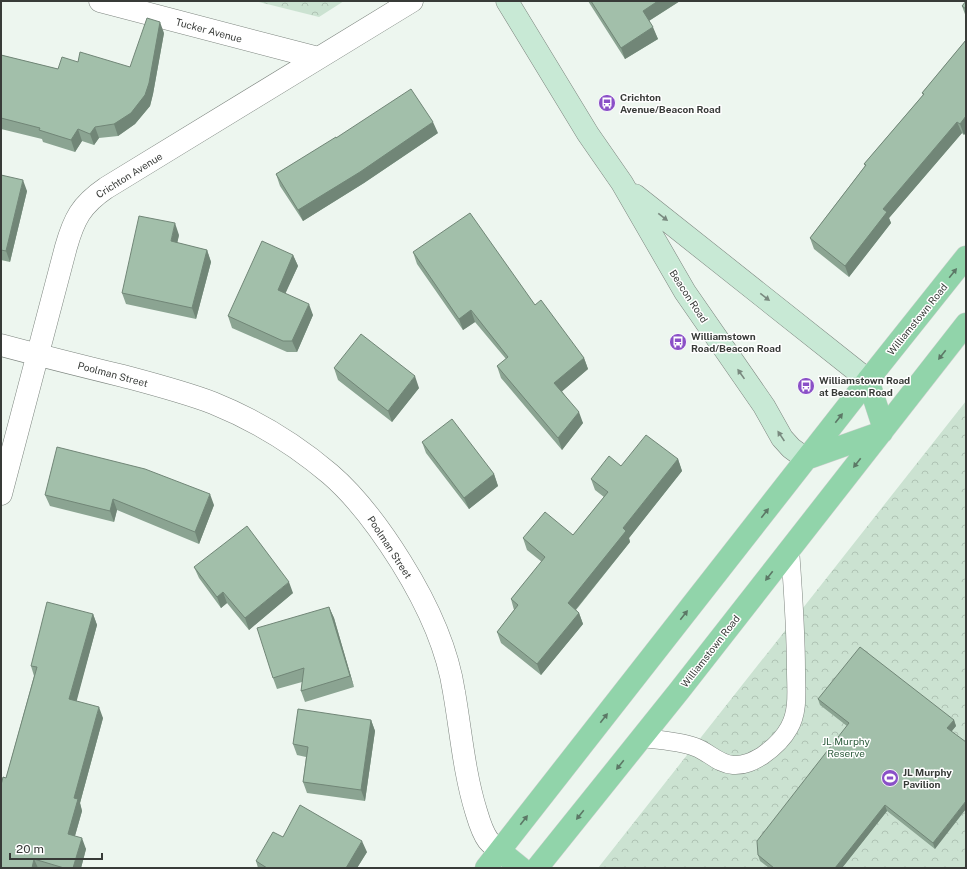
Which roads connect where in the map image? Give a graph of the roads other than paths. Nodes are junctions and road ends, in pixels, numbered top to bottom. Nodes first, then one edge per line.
1 (100, 1) edge
2 (412, 1) edge
3 (507, 1) edge
4 (318, 58) junction
5 (622, 183) junction
6 (966, 257) edge
7 (966, 324) edge
8 (1, 345) edge
9 (38, 354) junction
10 (868, 380) junction
11 (883, 430) junction
12 (806, 460) junction
13 (1, 494) edge
14 (790, 549) junction
15 (641, 738) junction
16 (500, 851) junction
17 (486, 868) edge
18 (521, 868) edge
19 (537, 868) edge

1 - 4 street, Tucker Avenue
2 - 4 street, Crichton Avenue
3 - 5 street, Beacon Road
4 - 9 street, Crichton Avenue
5 -> 10 street, Beacon Road
12 -> 5 street, Beacon Road
10 -> 6 main road, Williamstown Road
7 -> 11 main road, Williamstown Road
8 - 9 street, Poolman Street
9 - 13 street, Crichton Avenue
9 - 16 street, Poolman Street
10 - 11 main road
12 -> 10 main road, Williamstown Road
11 - 12 main road
11 -> 14 main road, Williamstown Road
16 -> 12 main road, Williamstown Road
14 -> 15 main road, Williamstown Road
14 - 15 lane
15 -> 19 main road, Williamstown Road
16 - 17 main road, Williamstown Road
16 - 18 main road, Poolman Street

